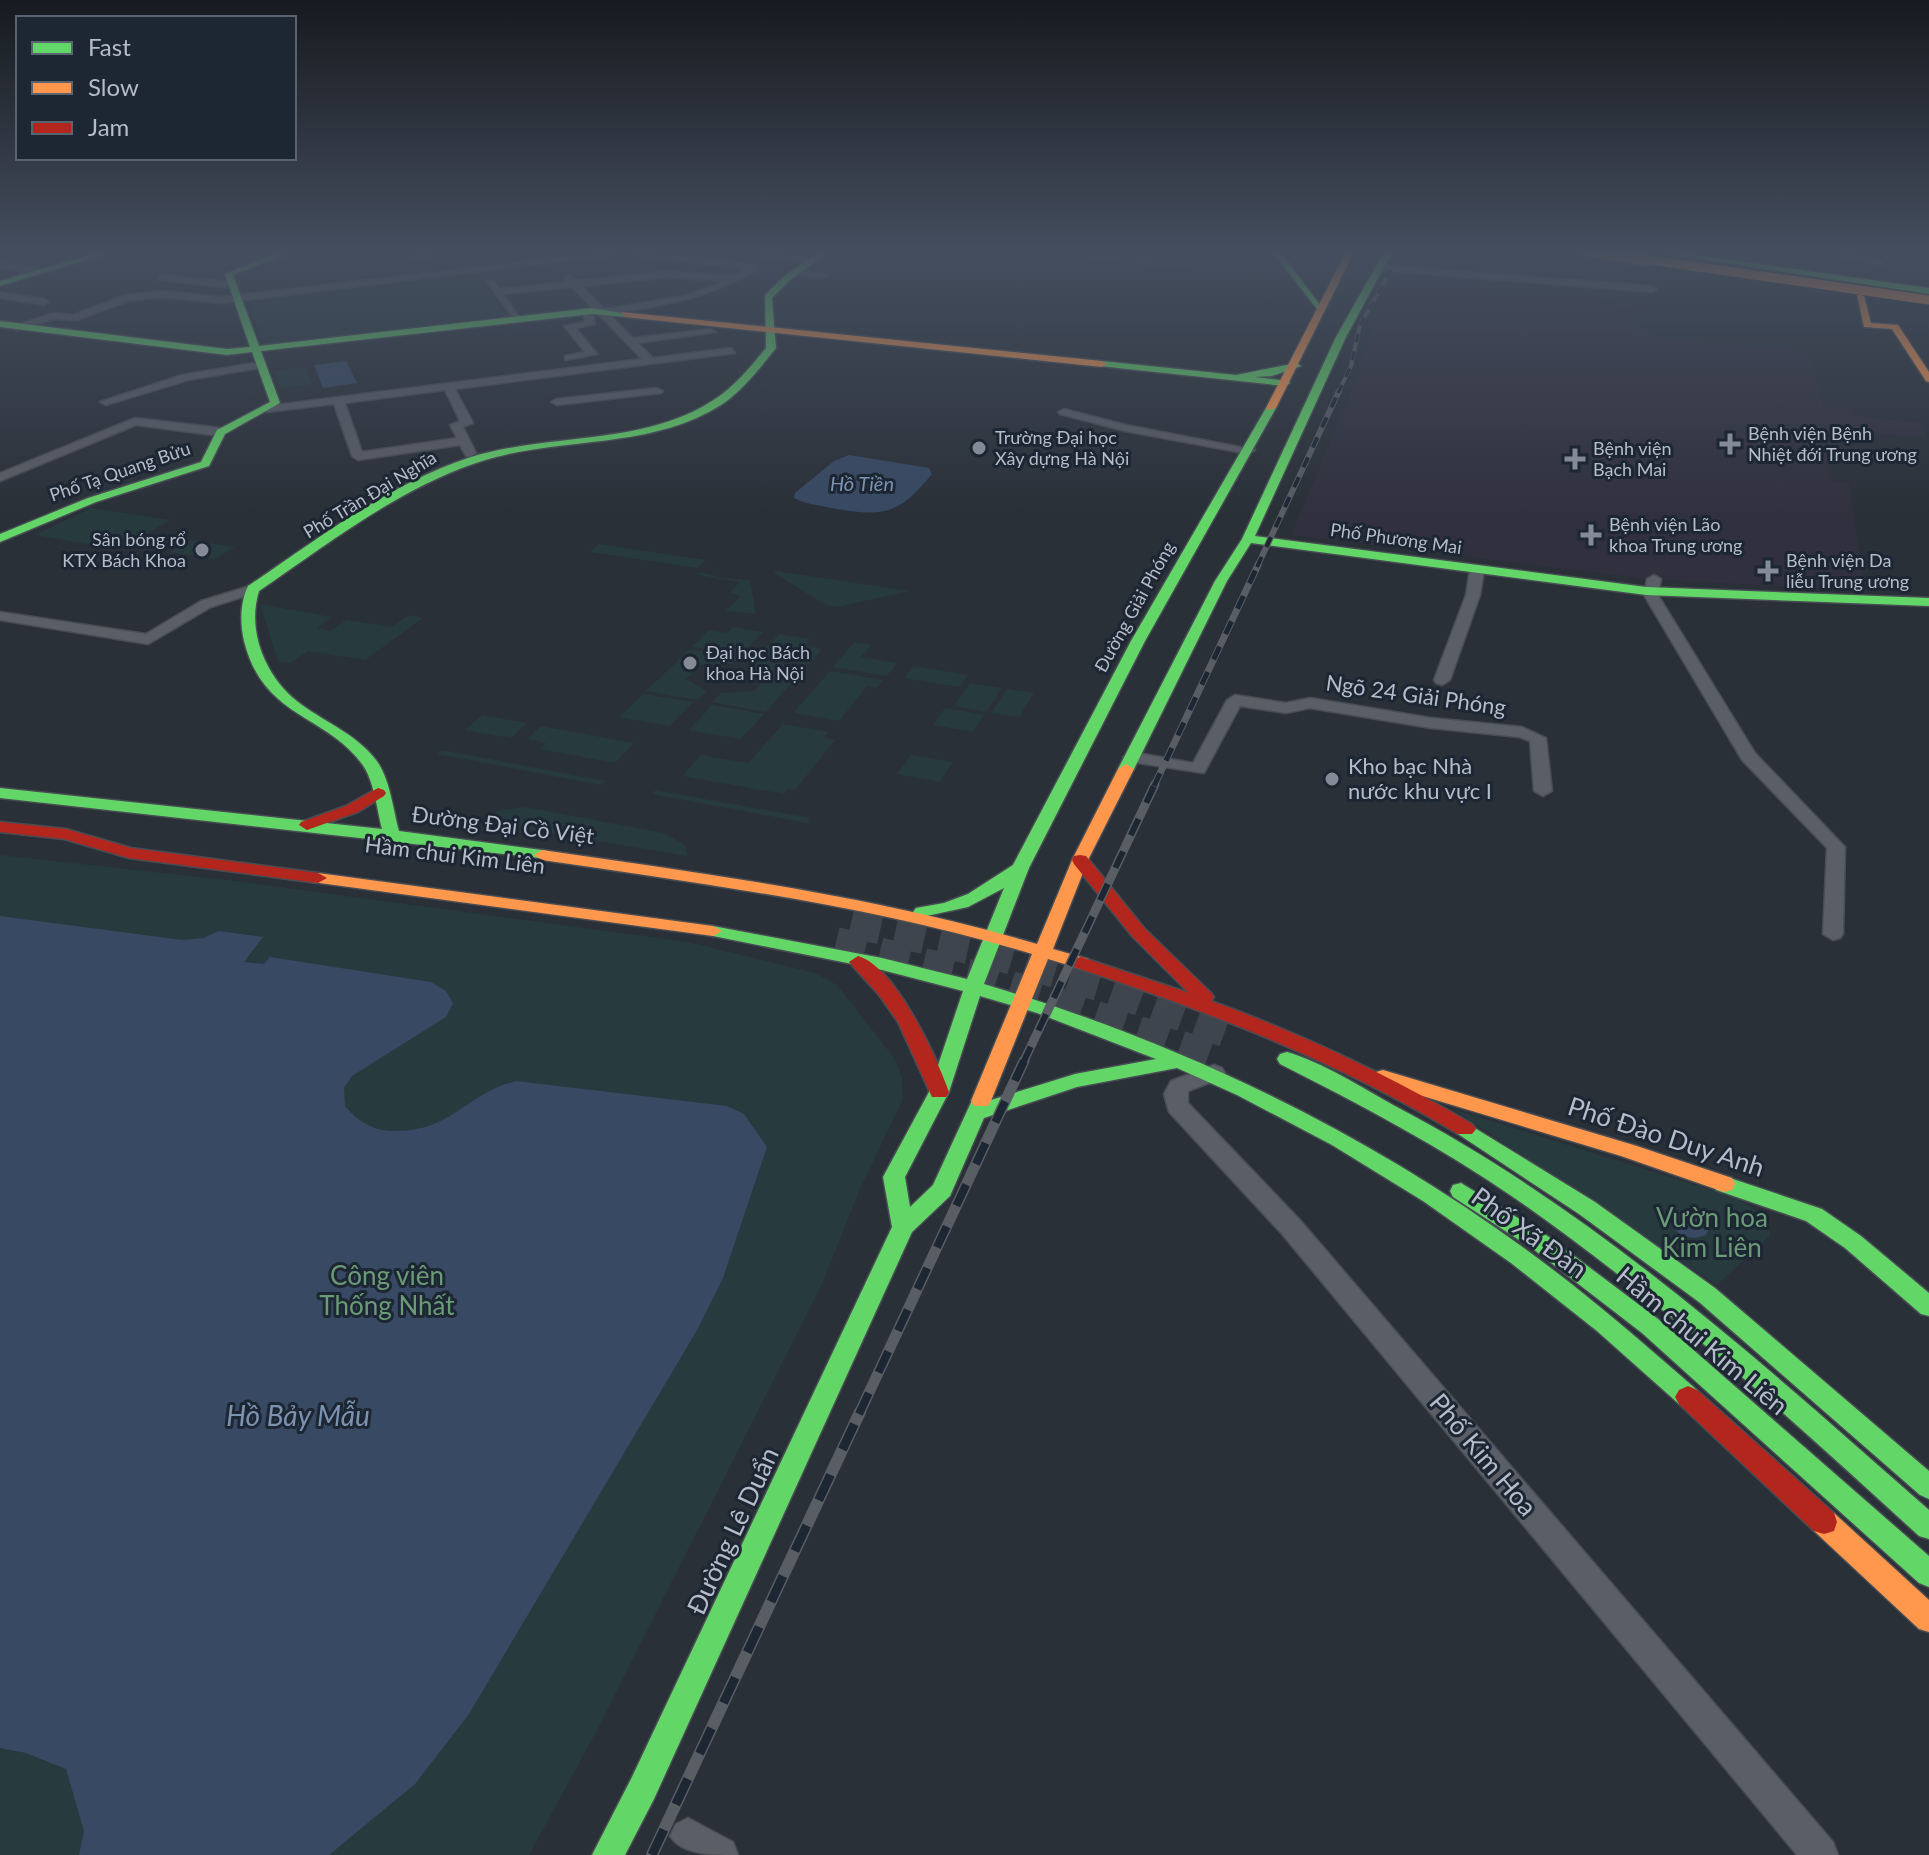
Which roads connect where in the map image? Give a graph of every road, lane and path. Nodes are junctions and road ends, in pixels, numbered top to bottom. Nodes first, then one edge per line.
1 (115, 341) edge
2 (252, 341) edge
3 (358, 341) edge
4 (375, 341) edge
5 (581, 341) edge
6 (640, 341) edge
7 (770, 341) edge
8 (893, 341) edge
9 (1309, 341) edge
10 (1339, 341) edge
11 (1906, 341) edge
12 (632, 342) junction
13 (623, 351) dead end
14 (731, 351) dead end
15 (607, 353) dead end
16 (592, 354) junction
17 (257, 355) junction
18 (650, 361) junction
19 (1923, 361) edge
20 (562, 372) junction
21 (528, 376) junction
22 (1929, 379) edge
23 (1287, 381) junction
24 (448, 386) junction
25 (657, 391) dead end
26 (338, 400) junction
27 (106, 402) dead end
28 (267, 409) junction
29 (1064, 412) dead end
30 (221, 432) junction
31 (464, 441) junction
32 (1249, 450) junction
33 (1288, 455) junction
34 (474, 460) junction
35 (0, 477) edge
36 (1229, 484) junction
37 (1236, 530) junction
38 (0, 538) edge
39 (1477, 570) junction
40 (1657, 587) junction
41 (253, 589) junction
42 (1929, 602) edge
43 (0, 616) edge
44 (1442, 680) dead end
45 (1132, 757) junction
46 (1543, 791) dead end
47 (0, 793) edge
48 (378, 793) junction
49 (137, 811) junction
50 (307, 825) junction
51 (0, 827) edge
52 (66, 834) junction
53 (392, 835) junction
54 (1080, 860) junction
55 (1020, 868) junction
56 (868, 908) junction
57 (851, 923) tunnel mouth
58 (1833, 934) dead end
59 (996, 935) junction
60 (836, 942) tunnel mouth
61 (1045, 949) junction
62 (858, 962) junction
63 (973, 988) junction
64 (1023, 1003) junction
65 (1214, 1006) junction
66 (1232, 1035) tunnel mouth
67 (1182, 1060) junction
68 (1214, 1065) junction
69 (1359, 1070) junction
70 (939, 1092) junction
71 (1304, 1100) dead end
72 (975, 1113) junction
73 (1329, 1113) dead end
74 (1378, 1141) dead end
75 (1440, 1178) dead end
76 (903, 1227) junction
77 (1929, 1307) edge
78 (1929, 1487) edge
79 (1929, 1527) edge
80 (1929, 1574) edge
81 (1929, 1619) edge
82 (608, 1855) edge
83 (1820, 1855) edge

1 - 17 main road
2 - 17 main road
3 - 17 main road
4 - 17 main road
5 - 16 street
6 - 12 street
7 - 34 main road, Phố Trần Đại Nghĩa
8 - 23 main road
9 - 23 main road, Đường Giải Phóng
10 - 33 main road
11 - 19 main road
12 - 13 street
12 - 18 street
14 - 18 street
15 - 16 street
16 - 20 street
17 - 27 street
17 - 28 main road
18 - 20 street
19 - 22 main road
20 - 21 street
21 - 24 street
21 - 25 street
23 - 32 main road, Đường Giải Phóng
24 - 26 street
24 - 31 street
26 - 28 street
26 - 31 street
28 - 30 main road
29 - 32 street
30 - 35 street
30 - 38 main road, Phố Tạ Quang Bửu
31 - 34 street
32 - 33 main road
32 - 36 main road, Đường Giải Phóng
33 - 37 main road
34 - 41 main road, Phố Trần Đại Nghĩa
36 - 37 main road
36 - 55 main road, Đường Giải Phóng
37 - 39 main road, Phố Phương Mai
37 - 45 main road
39 - 40 main road, Phố Phương Mai
39 - 44 street
40 - 42 main road, Phố Phương Mai
40 - 58 street
41 - 43 street
41 - 48 main road
45 - 46 street, Ngõ 24 Giải Phóng
45 - 54 main road
47 - 49 main road, Đường Đại Cồ Việt
48 - 50 main road
48 - 53 main road
49 - 50 main road, Đường Đại Cồ Việt
49 - 57 main road, Hầm chui Kim Liên
50 - 53 main road, Đường Đại Cồ Việt
51 - 52 main road
52 - 60 main road, Hầm chui Kim Liên
52 - 62 main road
53 - 56 main road, Đường Đại Cồ Việt
54 - 61 main road
54 - 65 main road
55 - 56 main road
55 - 59 main road, Đường Giải Phóng
56 - 59 main road, Đường Đại Cồ Việt
59 - 61 main road, Đường Đại Cồ Việt
59 - 63 main road, Đường Giải Phóng
61 - 64 main road
61 - 65 main road
62 - 63 main road
62 - 70 main road
63 - 64 main road, Phố Xã Đàn
63 - 70 main road
64 - 67 main road, Phố Xã Đàn
64 - 72 main road, Đường Lê Duẩn
65 - 69 main road
66 - 79 main road, Hầm chui Kim Liên
67 - 68 main road, Phố Xã Đàn
67 - 72 main road
68 - 71 main road
68 - 81 main road, Phố Xã Đàn
68 - 83 street, Phố Kim Hoa
69 - 77 main road, Phố Đào Duy Anh
69 - 78 main road
70 - 76 main road
72 - 76 main road, Đường Lê Duẩn
73 - 74 main road
75 - 80 main road, Hầm chui Kim Liên
76 - 82 main road, Đường Lê Duẩn

